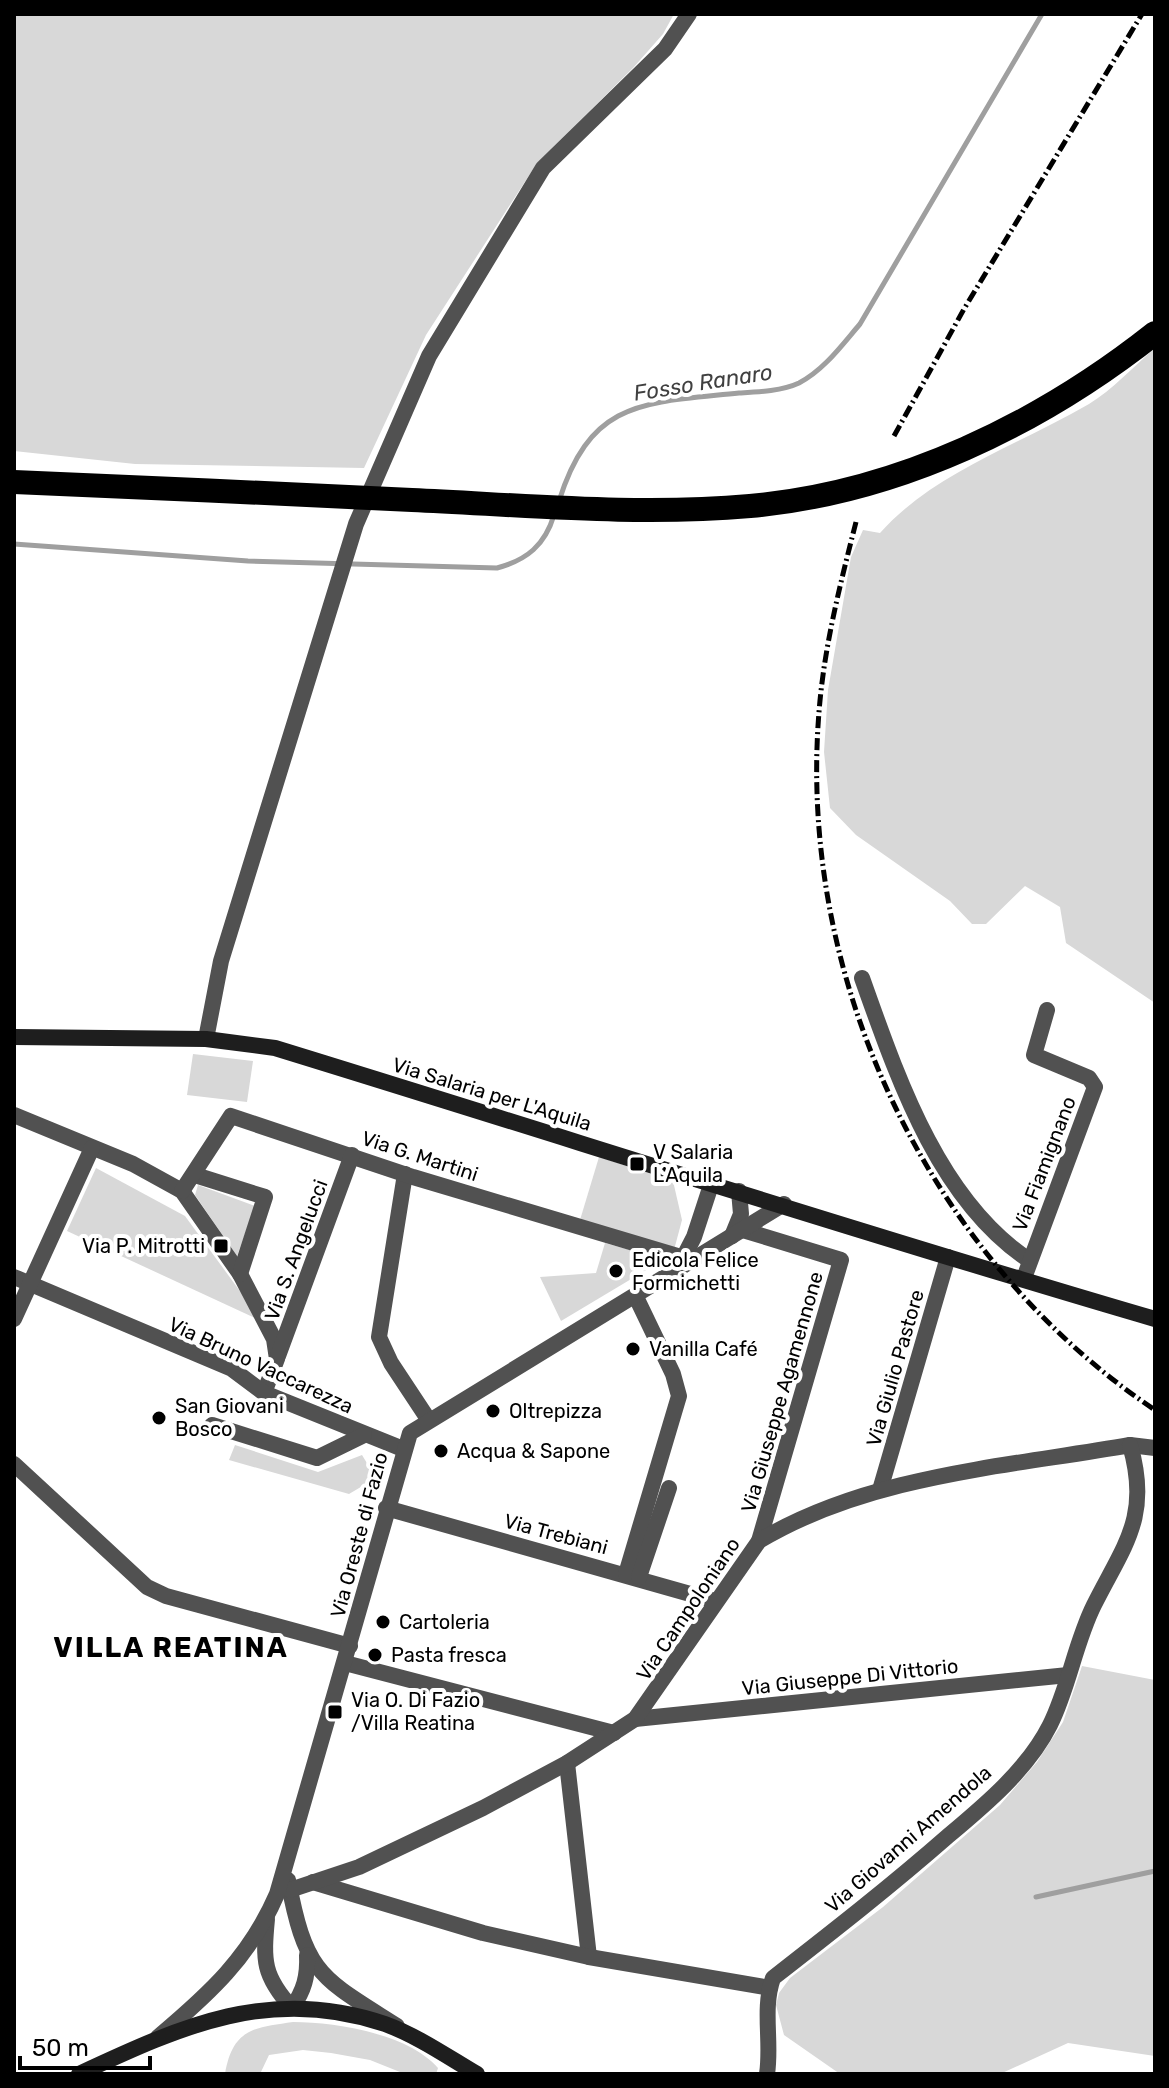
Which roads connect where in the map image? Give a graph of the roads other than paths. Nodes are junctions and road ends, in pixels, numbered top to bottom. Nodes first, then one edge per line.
1 (689, 14) edge
2 (1155, 333) edge
3 (14, 482) edge
4 (862, 978) dead end
5 (1047, 1010) dead end
6 (14, 1037) edge
7 (206, 1039) junction
8 (14, 1115) edge
9 (92, 1148) junction
10 (352, 1155) junction
11 (405, 1174) junction
12 (195, 1175) junction
13 (712, 1182) junction
14 (182, 1191) junction
15 (739, 1191) junction
16 (784, 1204) junction
17 (737, 1234) junction
18 (948, 1257) junction
19 (684, 1258) junction
20 (1029, 1260) junction
21 (240, 1274) junction
22 (674, 1274) junction
23 (1024, 1278) junction
24 (21, 1281) edge
25 (1044, 1287) junction
26 (636, 1297) junction
27 (14, 1319) edge
28 (1155, 1319) edge
29 (277, 1359) junction
30 (264, 1393) junction
31 (428, 1419) junction
32 (212, 1425) dead end
33 (364, 1435) junction
34 (1130, 1445) junction
35 (1155, 1448) edge
36 (403, 1449) junction
37 (14, 1464) edge
38 (669, 1488) dead end
39 (880, 1490) junction
40 (386, 1508) junction
41 (759, 1541) junction
42 (633, 1576) junction
43 (715, 1601) junction
44 (350, 1646) junction
45 (345, 1663) junction
46 (1068, 1675) junction
47 (635, 1719) junction
48 (614, 1733) junction
49 (567, 1763) junction
50 (287, 1871) junction
51 (313, 1882) junction
52 (290, 1890) junction
53 (267, 1918) junction
54 (307, 1955) junction
55 (589, 1957) junction
56 (770, 1988) junction
57 (292, 2008) junction
58 (158, 2037) junction
59 (420, 2040) junction
60 (79, 2074) edge
61 (477, 2074) edge
62 (767, 2074) edge

1 - 7 street
2 - 3 highway
4 - 20 street
5 - 20 street, Via Fiamignano
6 - 7 main road, Via Salaria per L'Aquila
7 - 13 main road, Via Salaria per L'Aquila
8 - 9 street
9 - 14 street
9 - 24 street
10 - 11 street, Via G. Martini
10 - 12 street, Via G. Martini
10 - 29 street, Via S. Angelucci
11 - 19 street, Via G. Martini
11 - 31 street
12 - 14 street, Via G. Martini
12 - 21 street
13 - 15 main road, Via Salaria per L'Aquila
13 - 19 street
14 - 21 street
15 - 16 main road, Via Salaria per L'Aquila
15 - 17 street
16 - 17 street, Via Oreste di Fazio
16 - 18 main road, Via Salaria per L'Aquila
17 - 22 street, Via Oreste di Fazio
17 - 41 street, Via Giuseppe Agamennone
18 - 23 main road, Via Salaria per L'Aquila
18 - 25 main road, Via Salaria per L'Aquila
18 - 39 street, Via Giulio Pastore
19 - 22 street
20 - 23 street, Via Fiamignano
21 - 29 street
22 - 26 street, Via Oreste di Fazio
23 - 25 main road, Via Salaria per L'Aquila
24 - 27 street
24 - 30 street, Via Bruno Vaccarezza
25 - 28 main road, Via Salaria per L'Aquila
26 - 31 street, Via Oreste di Fazio
26 - 42 street
29 - 30 street, Via S. Angelucci
30 - 33 street, Via Bruno Vaccarezza
31 - 36 street, Via Oreste di Fazio
32 - 33 street
33 - 36 street, Via Bruno Vaccarezza
34 - 35 street, Via Campoloniano
34 - 39 street, Via Campoloniano
34 - 46 street, Via Giovanni Amendola
36 - 40 street, Via Oreste di Fazio
37 - 44 street
38 - 42 street
39 - 41 street, Via Campoloniano
40 - 42 street, Via Trebiani
40 - 44 street, Via Oreste di Fazio
41 - 43 street, Via Campoloniano
42 - 43 street, Via Trebiani
43 - 47 street, Via Campoloniano
44 - 45 street, Via Oreste di Fazio
45 - 48 street
45 - 50 street, Via Oreste di Fazio
46 - 47 street, Via Giuseppe Di Vittorio
46 - 56 street, Via Giovanni Amendola
47 - 48 street, Via Campoloniano
48 - 49 street, Via Campoloniano
49 - 51 street, Via Campoloniano
49 - 55 street
50 - 52 street
50 - 53 street, Via Oreste di Fazio
51 - 52 street, Via Campoloniano
51 - 55 street
52 - 54 street
53 - 57 street
53 - 58 street
54 - 57 street
54 - 59 street
55 - 56 street
56 - 62 street
57 - 58 main road
57 - 59 main road
58 - 60 main road
59 - 61 main road

